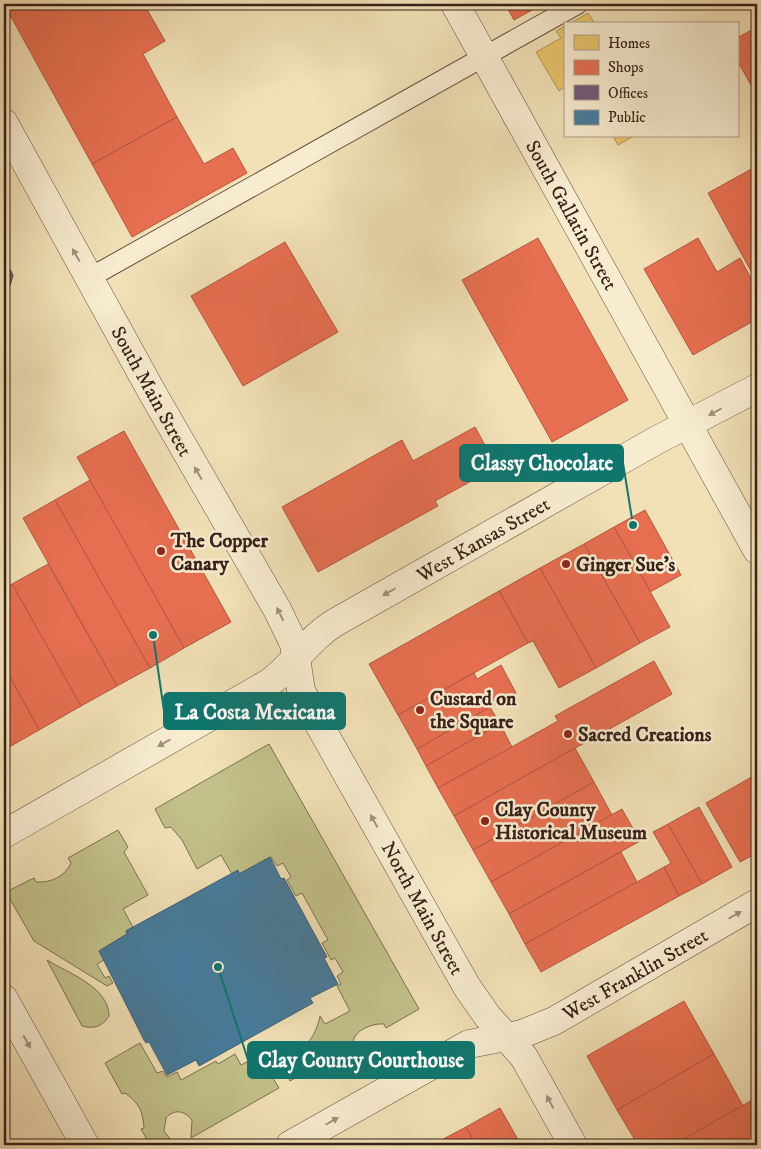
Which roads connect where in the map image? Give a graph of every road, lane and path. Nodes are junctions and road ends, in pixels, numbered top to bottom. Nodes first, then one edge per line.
1 (455, 4) edge
2 (578, 4) edge
3 (484, 57) junction
4 (4, 123) edge
5 (89, 278) junction
6 (757, 388) edge
7 (688, 426) junction
8 (757, 550) edge
9 (298, 659) junction
10 (4, 834) edge
11 (757, 903) edge
12 (4, 999) edge
13 (508, 1037) junction
14 (85, 1145) edge
15 (290, 1145) edge
16 (573, 1145) edge

1 - 3 street, South Gallatin Street
2 - 3 lane
3 - 5 lane
3 - 7 street, South Gallatin Street
5 -> 4 street, South Main Street
9 -> 5 street, South Main Street
6 -> 7 street, West Kansas Street
7 - 8 street, South Gallatin Street
7 -> 9 street, West Kansas Street
9 -> 10 street, West Kansas Street
13 -> 9 street, North Main Street
13 -> 11 street, West Franklin Street
12 -> 14 street
15 -> 13 street, West Franklin Street
16 -> 13 street, North Main Street

